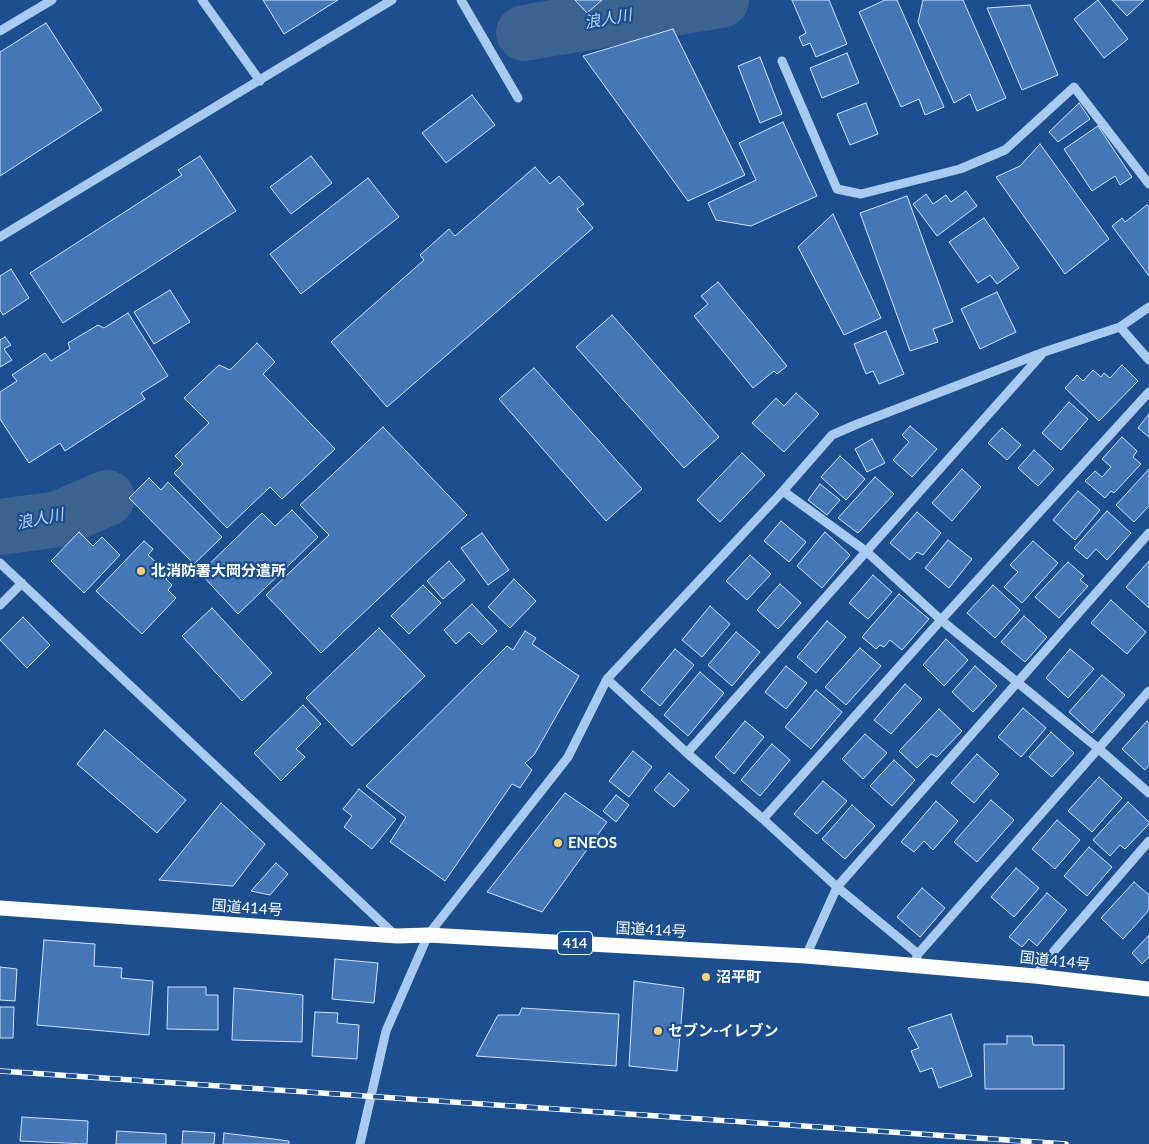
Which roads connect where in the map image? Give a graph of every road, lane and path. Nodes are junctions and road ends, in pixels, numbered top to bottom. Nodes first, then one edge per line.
1 (52, 0) edge
2 (202, 0) edge
3 (392, 0) edge
4 (461, 0) edge
5 (0, 31) edge
6 (782, 61) dead end
7 (260, 81) junction
8 (518, 98) dead end
9 (1149, 184) edge
10 (0, 237) edge
11 (1149, 307) edge
12 (1120, 327) junction
13 (1044, 352) junction
14 (1149, 360) edge
15 (1149, 392) edge
16 (783, 491) junction
17 (1149, 533) edge
18 (867, 552) junction
19 (0, 563) edge
20 (22, 583) junction
21 (0, 605) edge
22 (941, 620) junction
23 (607, 678) junction
24 (1017, 681) junction
25 (1149, 692) edge
26 (1099, 749) junction
27 (687, 753) junction
28 (1149, 793) edge
29 (763, 819) junction
30 (1149, 841) edge
31 (836, 887) junction
32 (0, 908) edge
33 (428, 935) junction
34 (397, 936) junction
35 (806, 956) junction
36 (916, 960) junction
37 (1035, 976) junction
38 (1149, 989) edge
39 (360, 1144) edge

1 - 5 street
2 - 7 street
3 - 7 street
4 - 8 street
6 - 9 street
7 - 10 street
11 - 12 street
12 - 13 street
12 - 14 street
13 - 16 street
13 - 18 street
15 - 22 street
16 - 18 street
16 - 23 street
17 - 24 street
18 - 22 street
18 - 27 street
19 - 20 street
20 - 21 street
20 - 34 street
22 - 24 street
22 - 29 street
23 - 27 street
23 - 33 street
24 - 26 street
24 - 31 street
25 - 26 street
26 - 28 street
26 - 36 street
27 - 29 street
29 - 31 street
30 - 37 street
31 - 35 street
31 - 36 street
32 - 34 highway, 国道414号 / 414
33 - 34 highway, 国道414号 / 414
33 - 35 highway, 国道414号 / 414
33 - 39 street
35 - 36 highway, 国道414号 / 414
36 - 37 highway, 国道414号 / 414
37 - 38 highway, 国道414号 / 414

